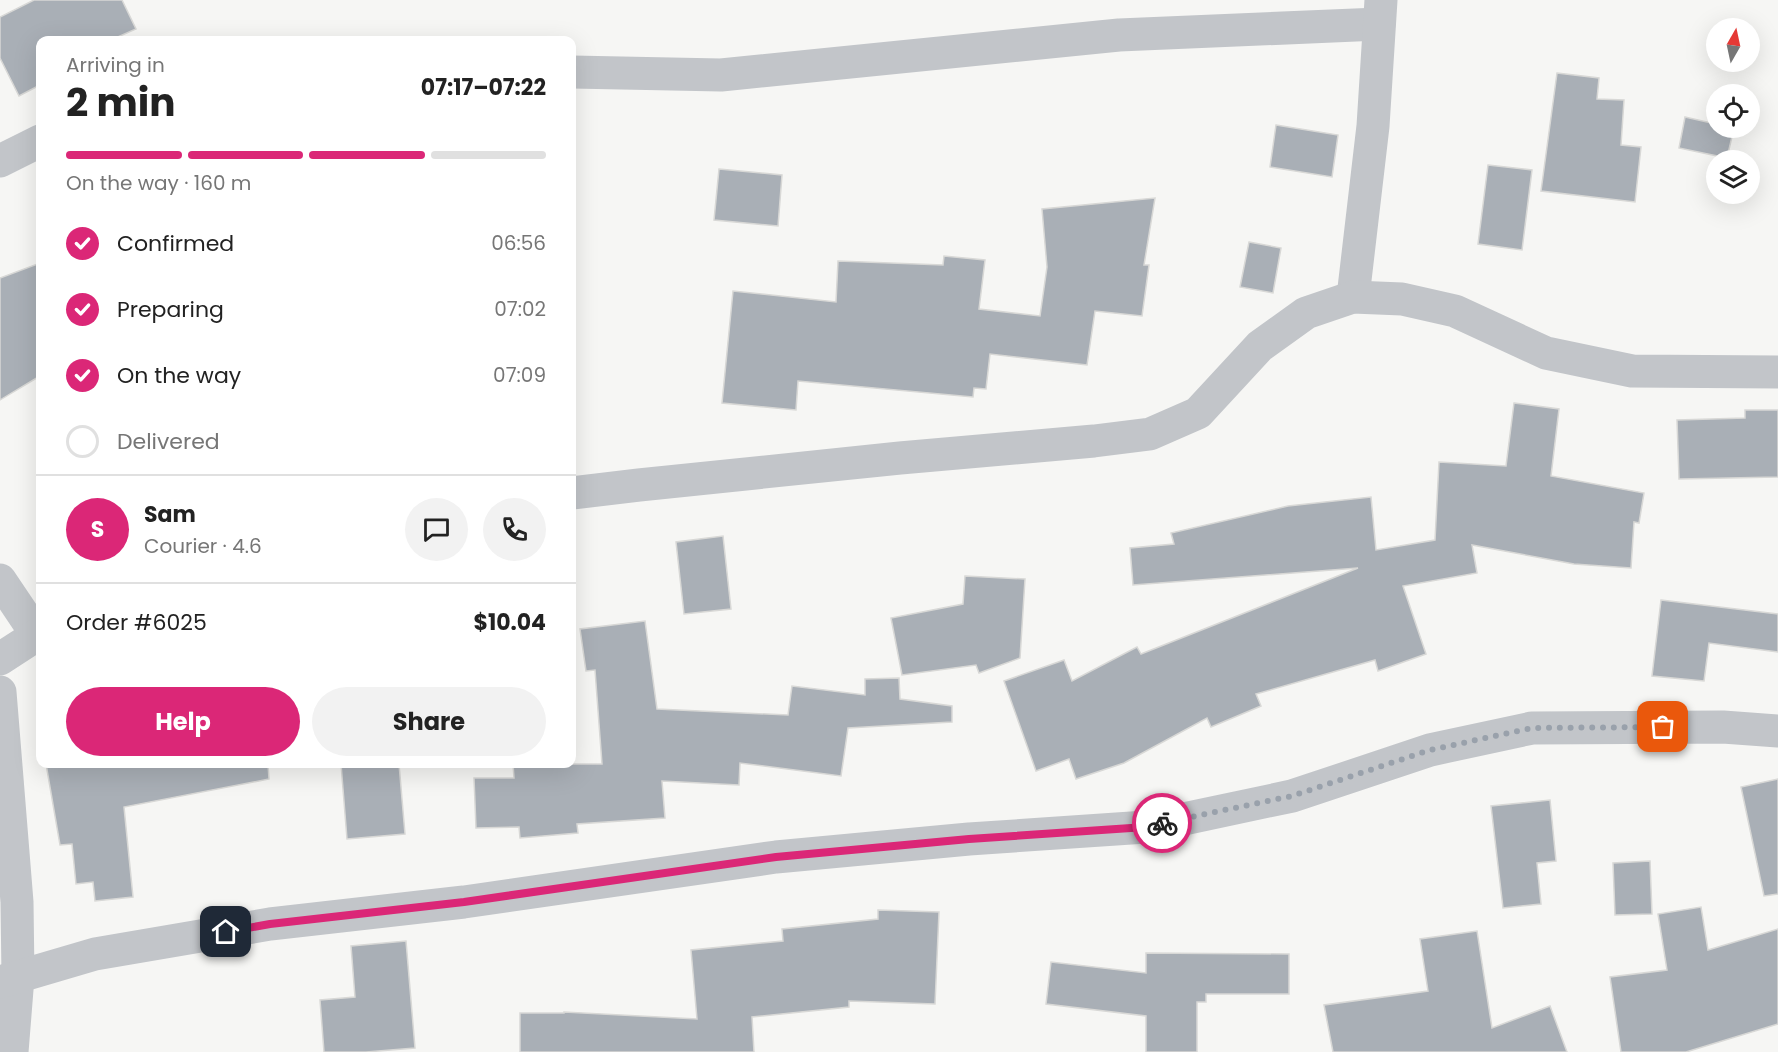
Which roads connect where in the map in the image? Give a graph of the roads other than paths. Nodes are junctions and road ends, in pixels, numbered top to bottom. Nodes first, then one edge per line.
1 (1380, 12) edge
2 (576, 72) edge
3 (36, 143) edge
4 (0, 161) edge
5 (1353, 297) junction
6 (1778, 372) edge
7 (576, 493) edge
8 (0, 580) edge
9 (36, 630) edge
10 (36, 636) edge
11 (0, 659) edge
12 (0, 692) edge
13 (1778, 731) edge
14 (9, 980) edge
15 (12, 1052) edge

1 - 2 street
1 - 5 street
3 - 4 street
5 - 6 street
5 - 7 street
8 - 9 street
10 - 11 street
12 - 14 street
13 - 14 street
14 - 15 street

